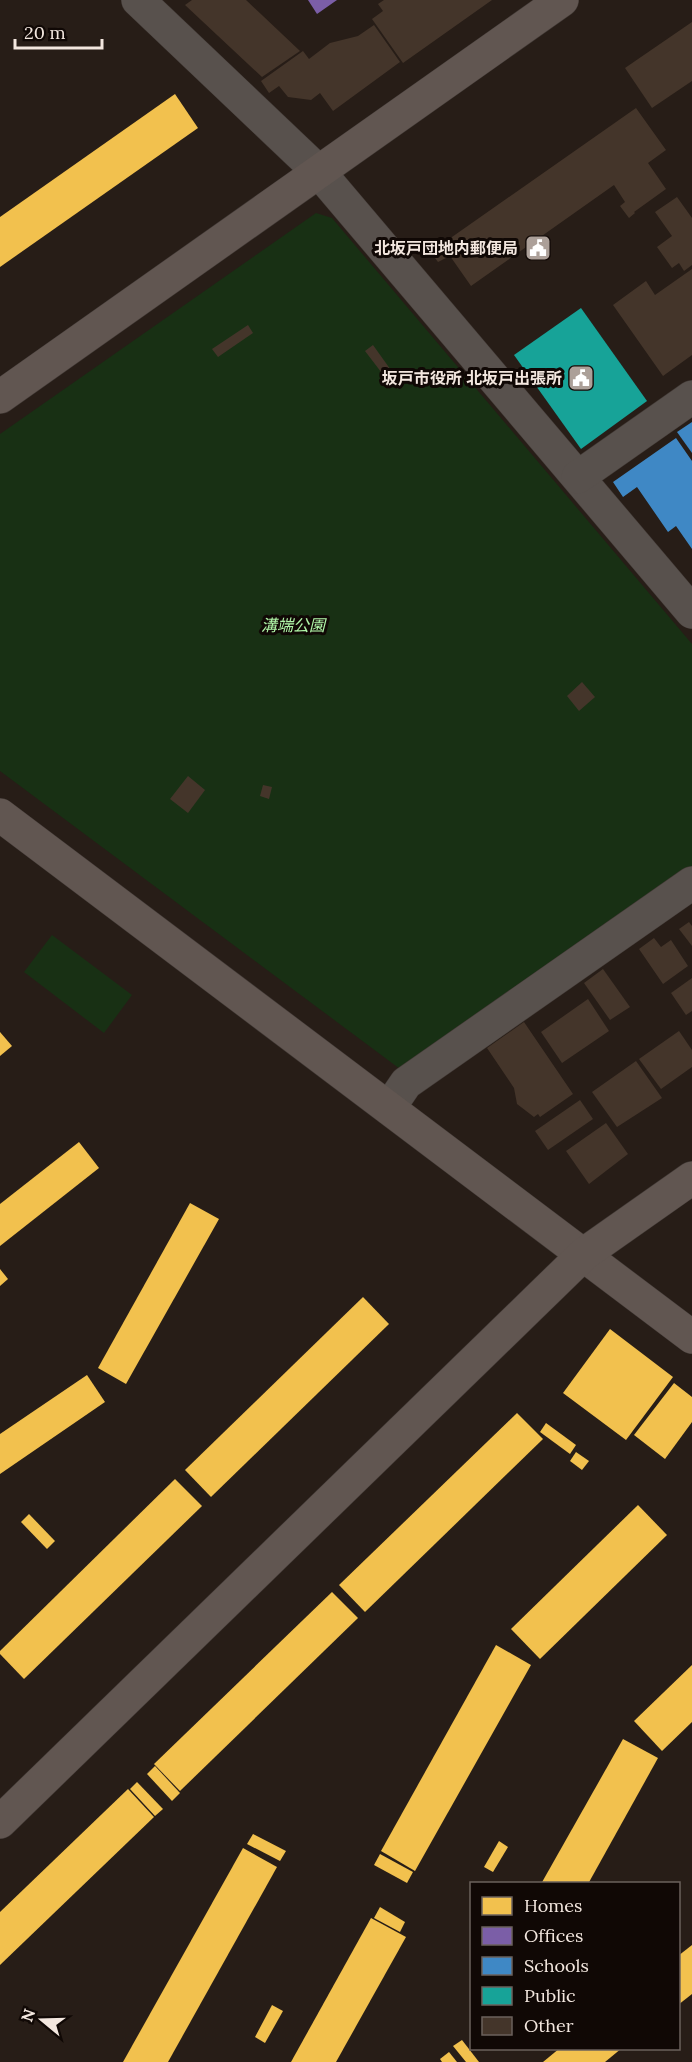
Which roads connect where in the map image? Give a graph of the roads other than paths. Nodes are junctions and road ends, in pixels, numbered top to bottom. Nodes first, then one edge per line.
1 (562, 0) edge
2 (152, 4) edge
3 (319, 172) junction
4 (0, 397) edge
5 (692, 397) edge
6 (578, 477) junction
7 (692, 612) edge
8 (0, 815) edge
9 (692, 883) edge
10 (389, 1108) junction
11 (692, 1178) edge
12 (584, 1254) junction
13 (692, 1337) edge
14 (0, 1822) edge

1 - 3 street
2 - 3 street
3 - 4 street
3 - 6 street
5 - 6 street
6 - 7 street
8 - 10 street
9 - 10 street
10 - 12 street
11 - 12 street
12 - 13 street
12 - 14 street

